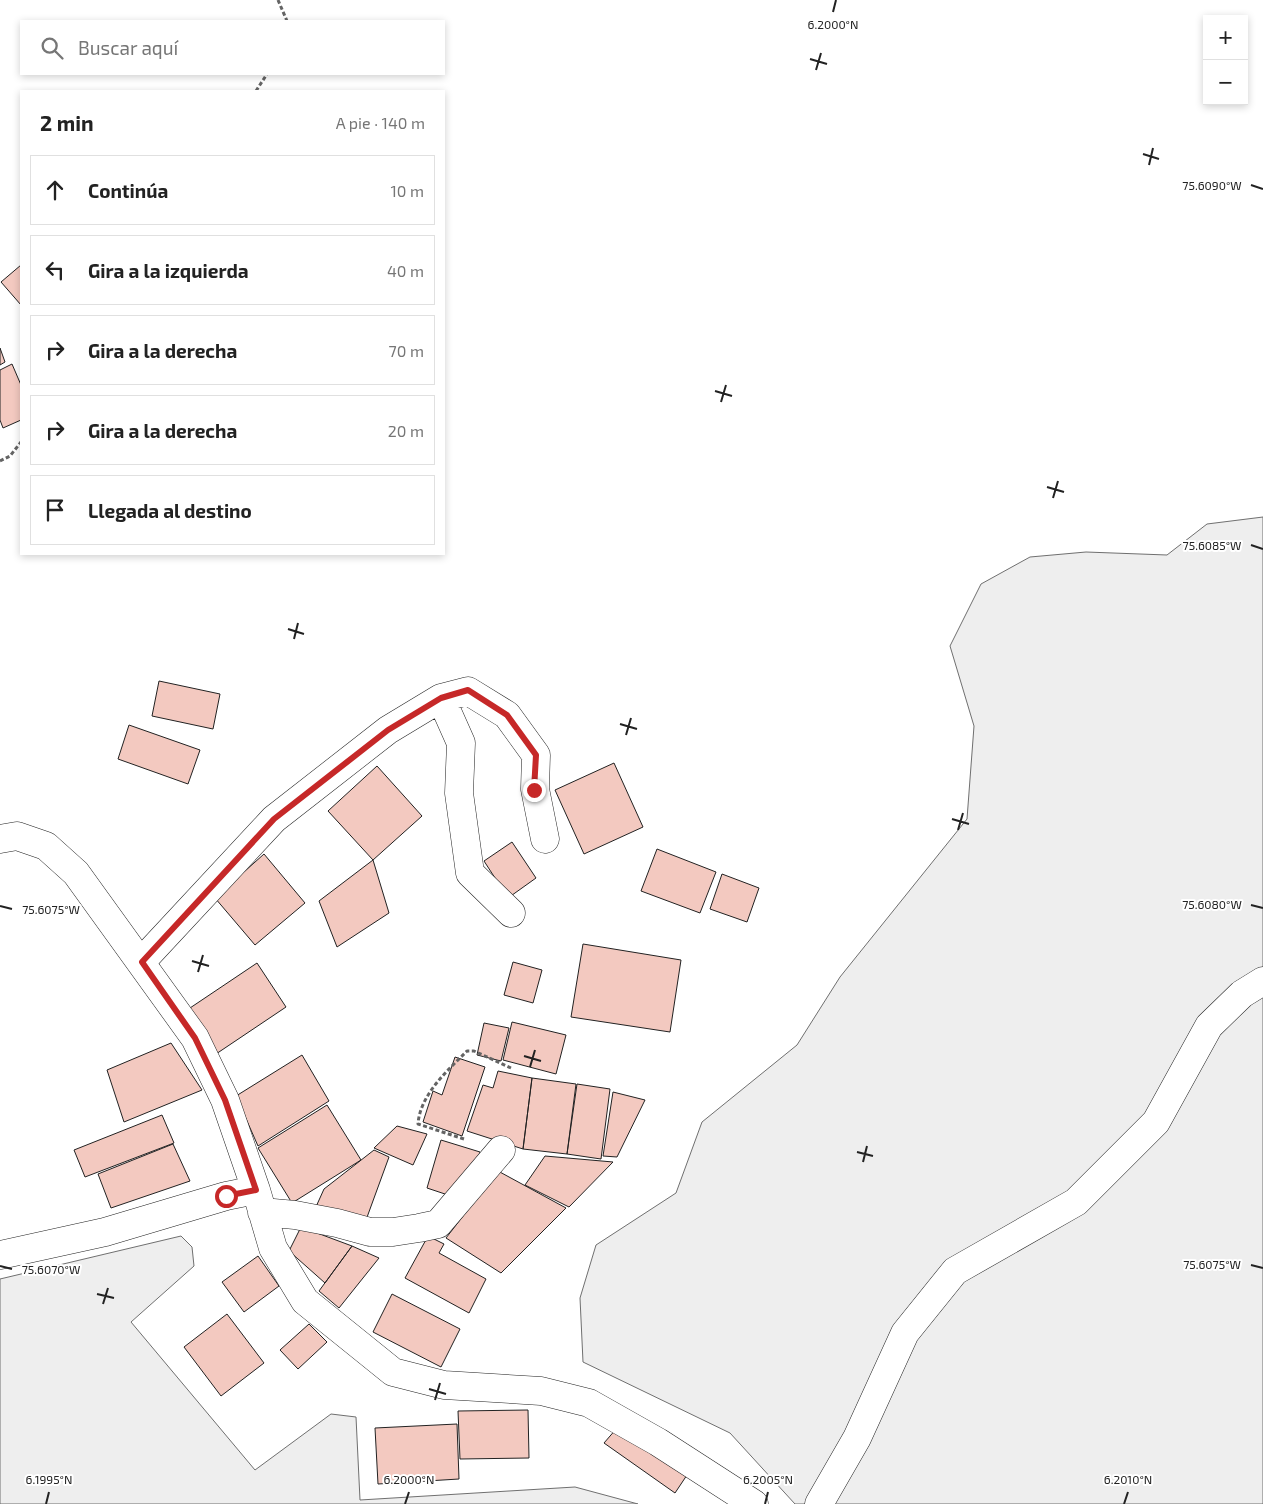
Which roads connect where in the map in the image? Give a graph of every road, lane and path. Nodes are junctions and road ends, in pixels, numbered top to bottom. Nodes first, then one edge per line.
1 (278, 0) edge
2 (287, 20) edge
3 (266, 75) edge
4 (257, 90) edge
5 (20, 443) edge
6 (0, 461) edge
7 (441, 698) junction
8 (0, 838) edge
9 (545, 839) dead end
10 (511, 913) dead end
11 (142, 962) junction
12 (1263, 981) edge
13 (511, 1068) dead end
14 (425, 1127) dead end
15 (501, 1150) dead end
16 (259, 1201) junction
17 (0, 1255) edge
18 (754, 1504) edge
19 (819, 1504) edge

1 - 2 path
3 - 4 path
5 - 6 path
7 - 9 street
7 - 10 street
7 - 11 street
8 - 11 street
11 - 16 street
12 - 19 street
13 - 14 path
15 - 16 street
16 - 17 street
16 - 18 street

